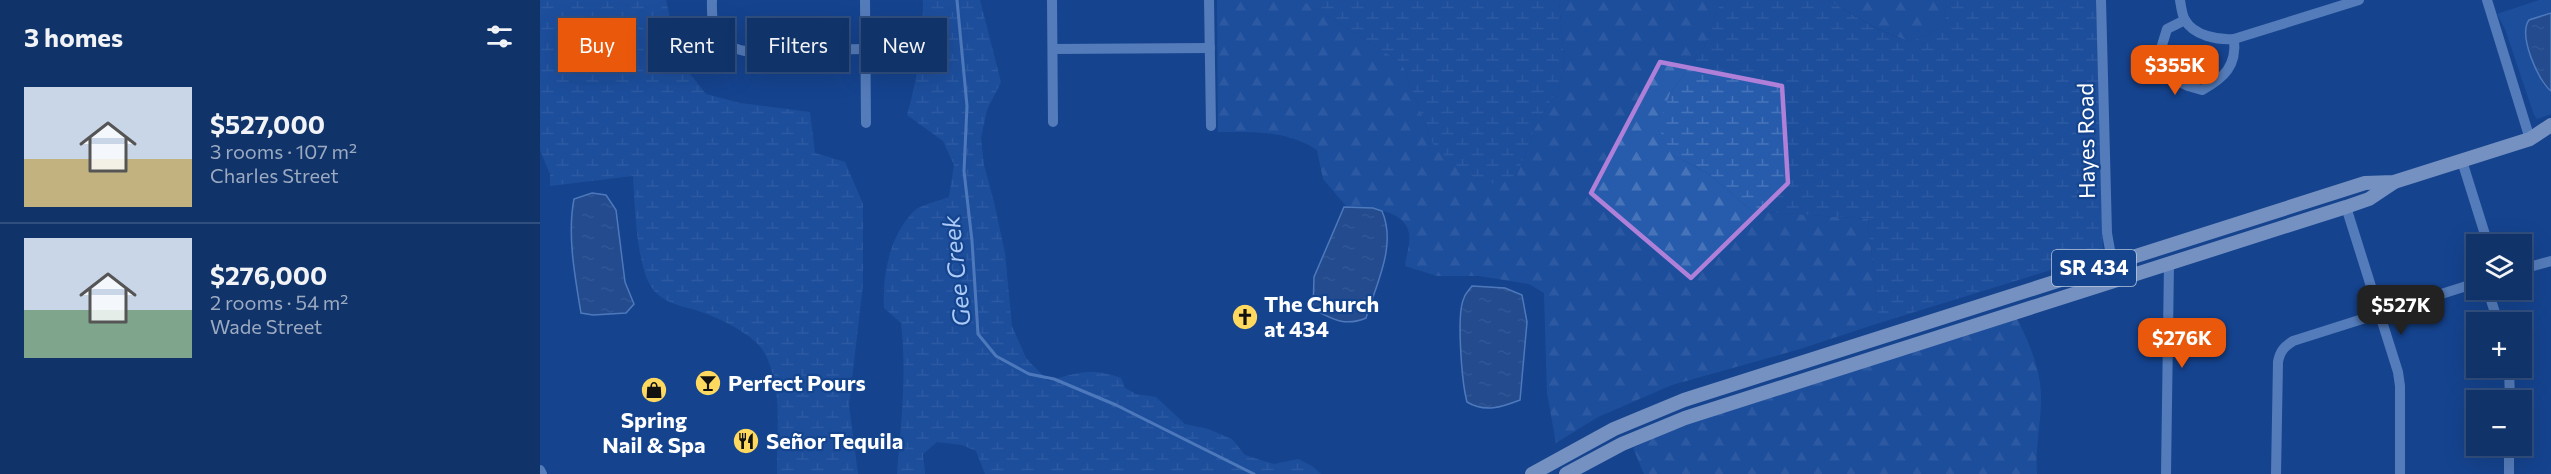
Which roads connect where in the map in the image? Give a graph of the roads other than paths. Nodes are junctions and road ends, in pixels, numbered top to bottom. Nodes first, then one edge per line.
1 (712, 0) edge
2 (865, 0) edge
3 (1052, 0) edge
4 (1209, 0) edge
5 (2101, 0) edge
6 (2180, 0) edge
7 (2360, 0) edge
8 (2487, 0) edge
9 (865, 18) edge
10 (2185, 20) junction
11 (2234, 39) junction
12 (1210, 48) junction
13 (1053, 49) junction
14 (861, 50) edge
15 (866, 72) edge
16 (1053, 122) dead end
17 (866, 123) dead end
18 (2551, 125) edge
19 (1211, 126) dead end
20 (2530, 138) junction
21 (2551, 138) edge
22 (2462, 160) junction
23 (2394, 182) junction
24 (2346, 207) junction
25 (2485, 234) edge
26 (2551, 261) edge
27 (2114, 262) junction
28 (2169, 263) junction
29 (2532, 266) edge
30 (2121, 278) junction
31 (2466, 286) edge
32 (2379, 315) junction
33 (1796, 364) junction
34 (1774, 389) junction
35 (2510, 456) edge
36 (1532, 474) edge
37 (1566, 474) edge
38 (2166, 474) edge
39 (2276, 474) edge
40 (2400, 474) edge
41 (2510, 474) edge

1 - 14 street
2 - 9 street
3 - 13 street
4 - 12 street
5 - 27 street, Hayes Road
6 - 10 street
7 - 11 street
8 - 20 street
10 - 11 street
10 - 11 street
12 - 13 street
12 - 19 street
13 - 16 street
15 - 17 street
18 - 20 main road, SR 434
20 - 21 main road, SR 434
20 - 22 main road, SR 434
22 - 23 main road, SR 434
22 - 25 street
23 - 24 main road, SR 434
23 - 27 main road, SR 434
24 - 28 main road, SR 434
24 - 32 street
26 - 29 street
27 - 30 street, Hayes Road
27 - 33 main road, SR 434
28 - 30 main road, SR 434
28 - 38 street
30 - 34 main road, SR 434
31 - 32 street
32 - 39 street
32 - 40 street
33 - 34 main road
33 - 36 main road, SR 434
34 - 37 main road, SR 434
35 - 41 street

